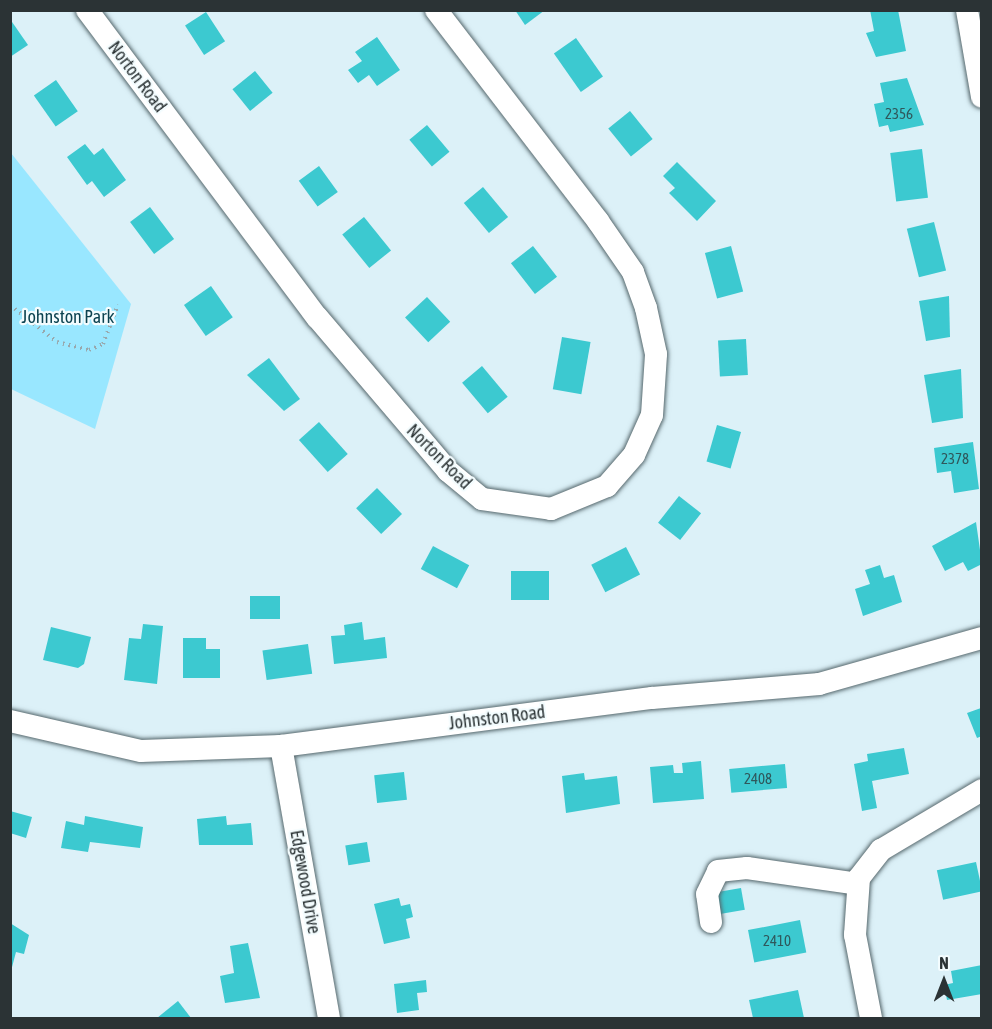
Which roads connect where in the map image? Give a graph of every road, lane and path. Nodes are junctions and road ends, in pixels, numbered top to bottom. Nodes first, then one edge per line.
1 (87, 10) edge
2 (436, 10) edge
3 (967, 10) edge
4 (981, 97) edge
5 (10, 305) edge
6 (118, 305) dead end
7 (981, 638) edge
8 (10, 721) edge
9 (281, 746) junction
10 (981, 790) edge
11 (858, 884) junction
12 (711, 922) dead end
13 (329, 1018) edge
14 (871, 1018) edge

1 - 2 street, Norton Road
3 - 4 street
5 - 6 path
7 - 9 street, Johnston Road
8 - 9 street, Johnston Road
9 - 13 street, Edgewood Drive
10 - 11 street
11 - 12 street
11 - 14 street

